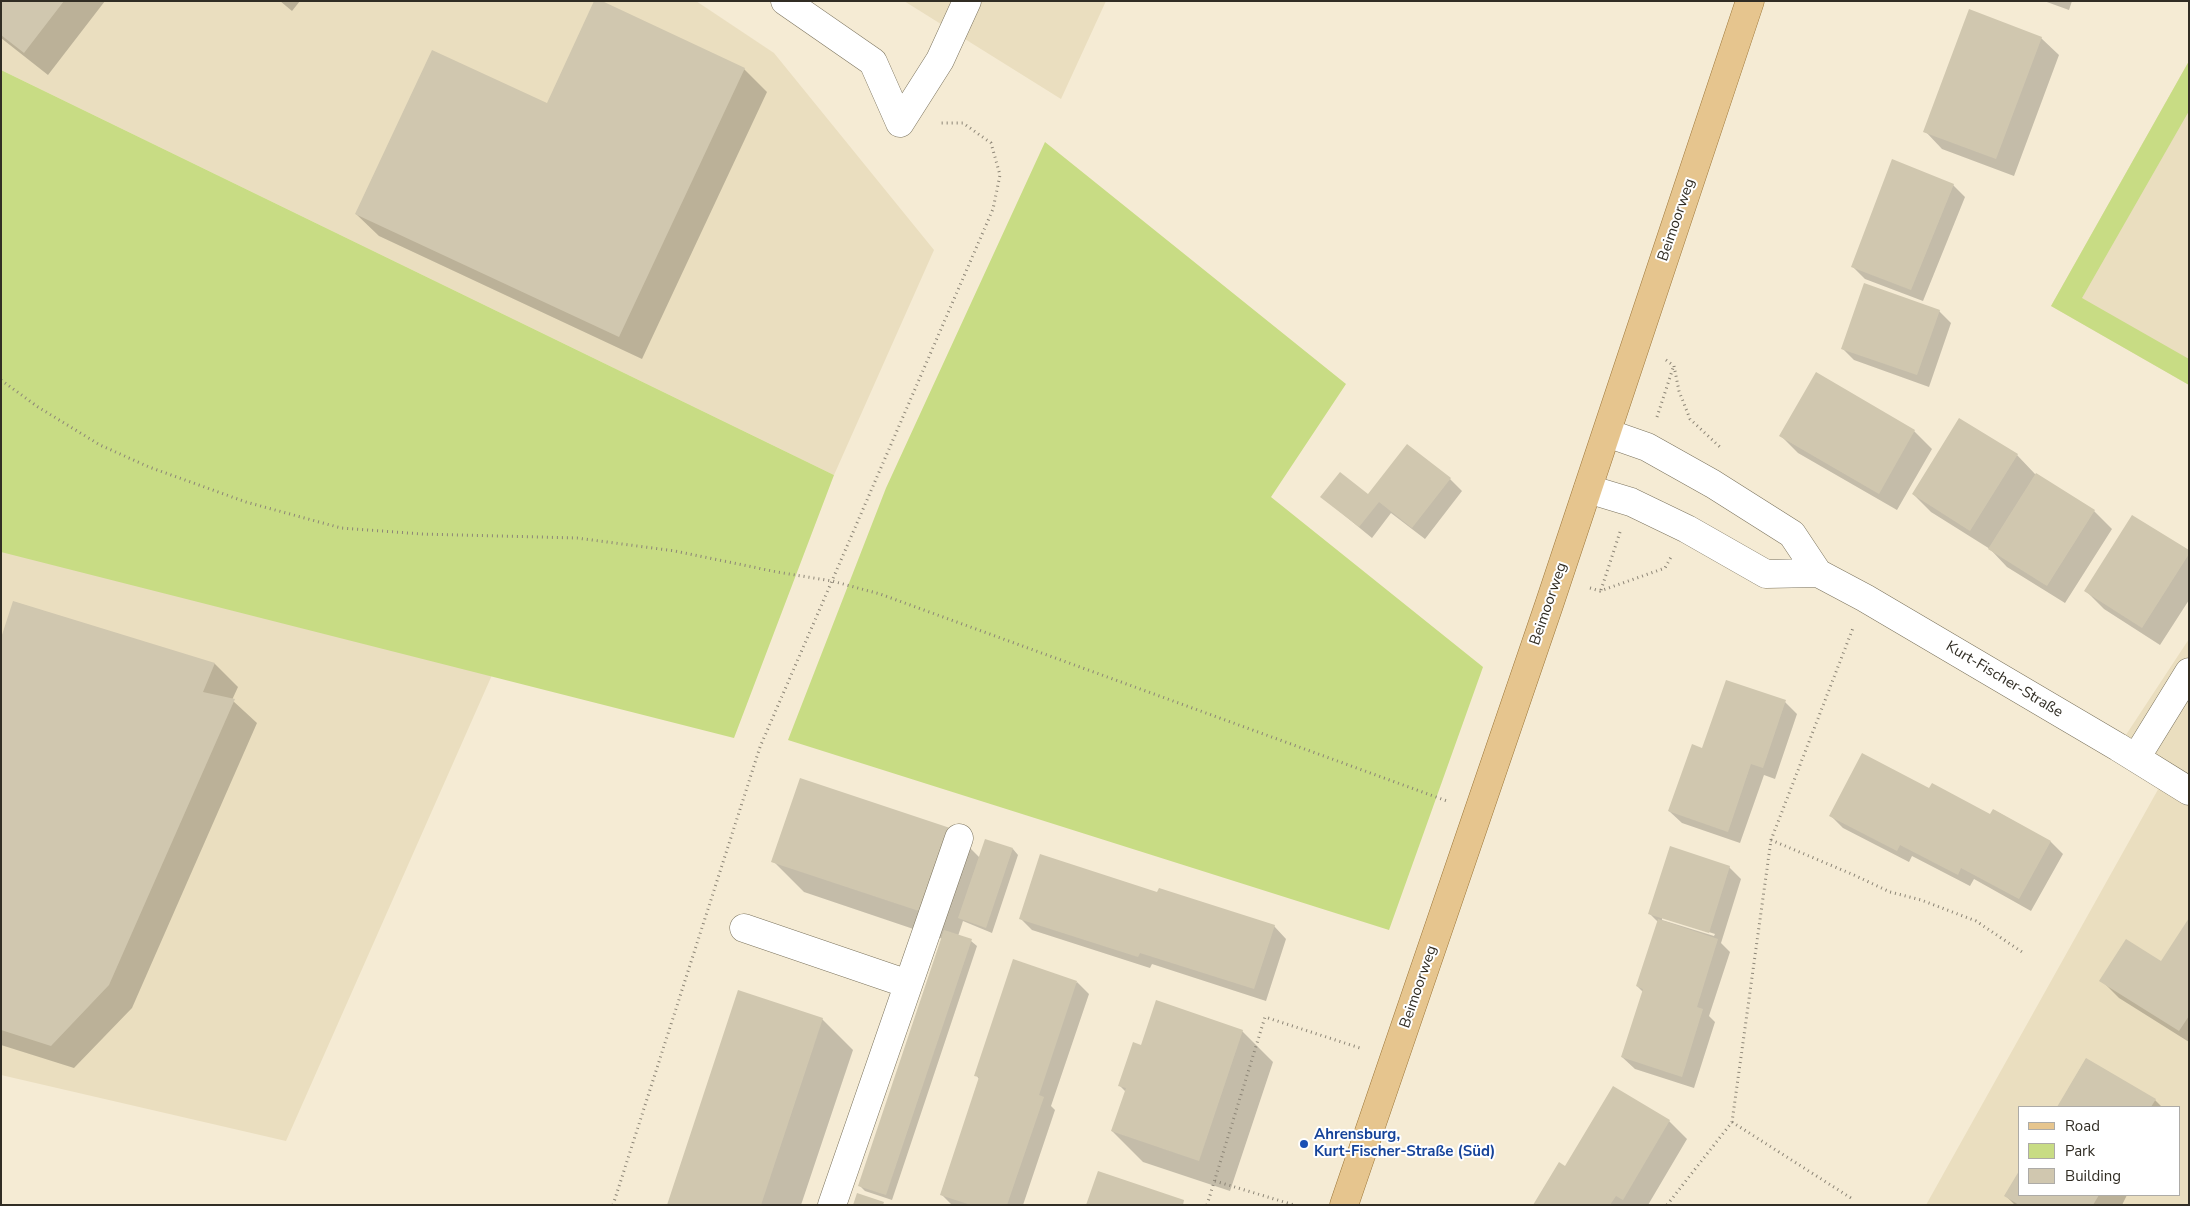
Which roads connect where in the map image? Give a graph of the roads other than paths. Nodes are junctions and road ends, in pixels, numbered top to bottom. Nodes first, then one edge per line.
1 (785, 1) edge
2 (967, 1) edge
3 (1750, 1) edge
4 (1607, 433) junction
5 (1588, 489) junction
6 (1818, 573) junction
7 (2189, 672) edge
8 (2136, 758) junction
9 (2189, 791) edge
10 (959, 838) dead end
11 (744, 928) dead end
12 (908, 984) junction
13 (832, 1205) edge
14 (1344, 1205) edge

1 - 2 street
3 - 4 main road, Beimoorweg
4 - 5 main road, Beimoorweg
4 - 6 street, Kurt-Fischer-Straße
5 - 6 street, Kurt-Fischer-Straße
5 - 14 main road, Beimoorweg
6 - 8 street, Kurt-Fischer-Straße
7 - 8 street
8 - 9 street, Kurt-Fischer-Straße
10 - 12 street
11 - 12 street
12 - 13 street

